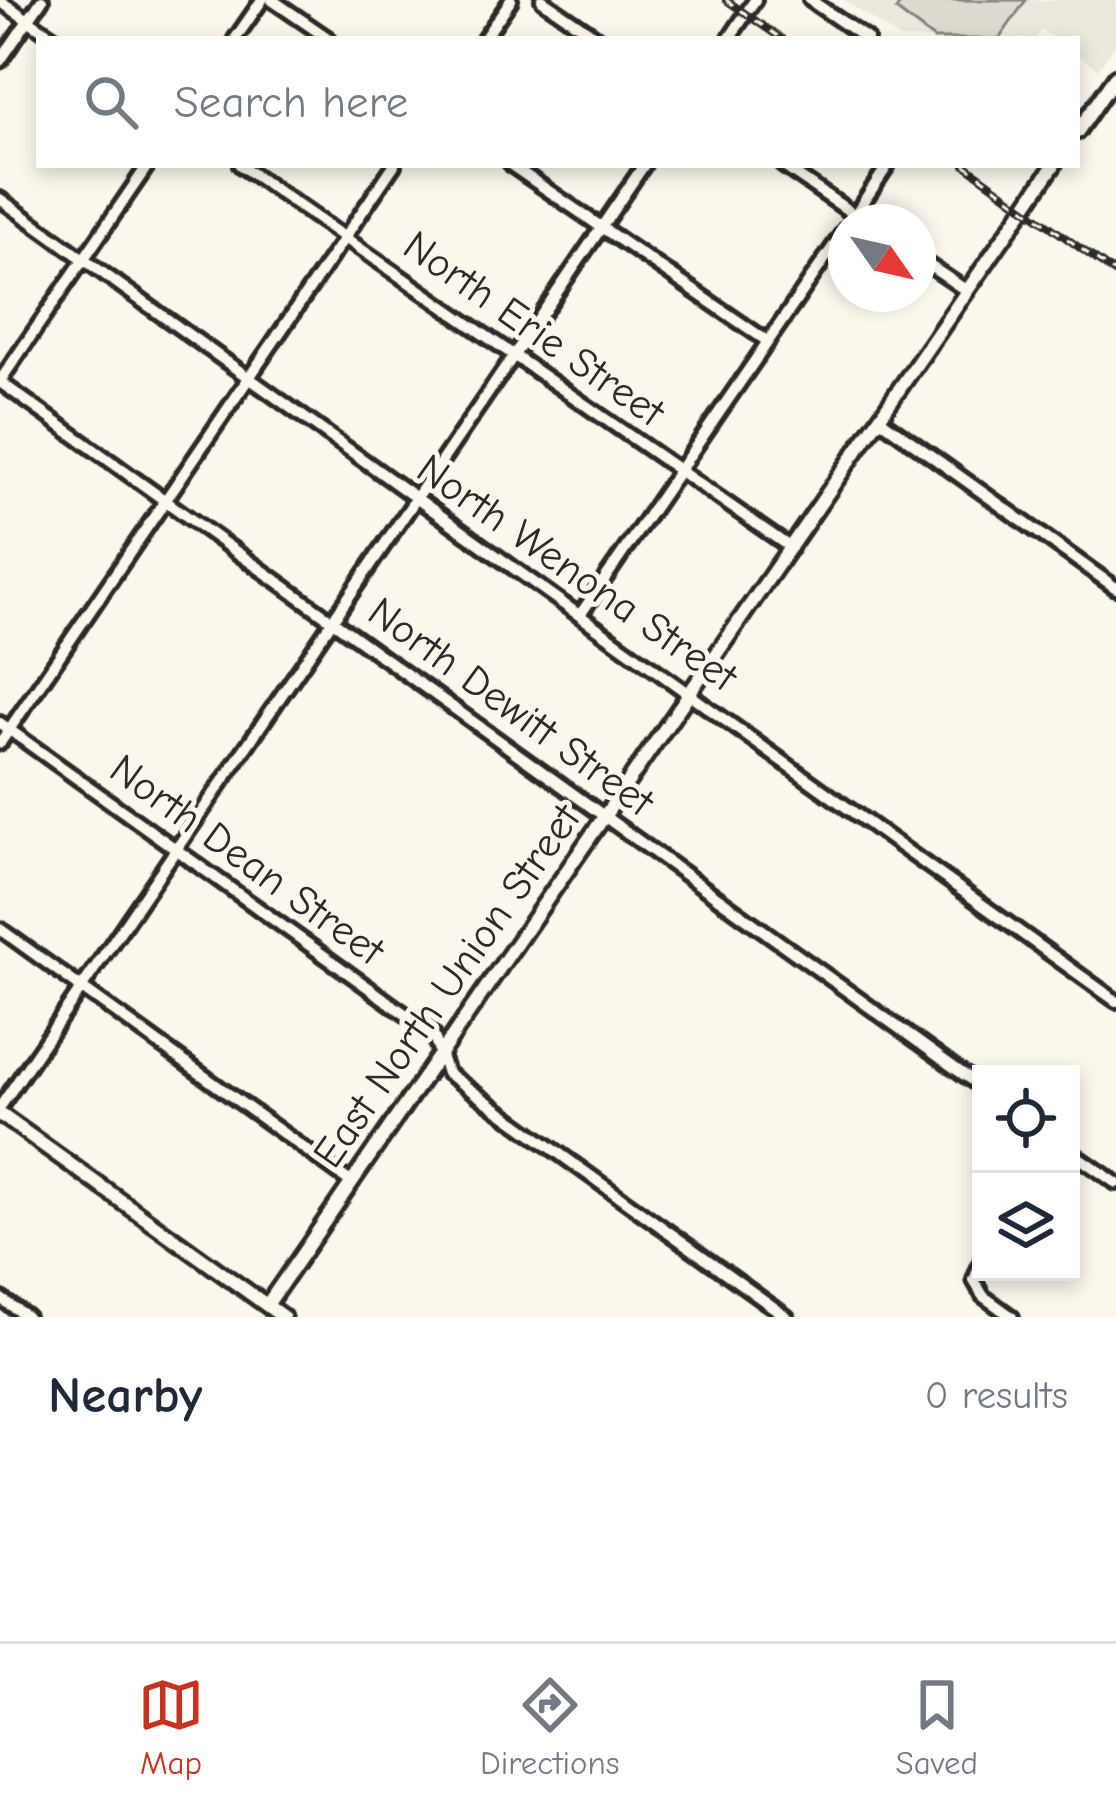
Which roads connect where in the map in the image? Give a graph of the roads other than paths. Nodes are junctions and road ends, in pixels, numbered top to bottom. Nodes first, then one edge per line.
1 (42, 0) edge
2 (262, 0) edge
3 (272, 0) edge
4 (511, 0) edge
5 (542, 0) edge
6 (755, 0) edge
7 (810, 0) edge
8 (0, 1) edge
9 (28, 20) junction
10 (52, 36) edge
11 (237, 36) edge
12 (325, 36) edge
13 (486, 36) edge
14 (595, 36) edge
15 (731, 36) edge
16 (863, 36) edge
17 (0, 61) edge
18 (1116, 76) edge
19 (1080, 128) edge
20 (146, 168) edge
21 (244, 168) edge
22 (392, 168) edge
23 (515, 168) edge
24 (642, 168) edge
25 (786, 168) edge
26 (886, 168) edge
27 (1051, 168) edge
28 (0, 199) edge
29 (831, 204) edge
30 (865, 204) edge
31 (602, 228) junction
32 (343, 237) junction
33 (828, 258) edge
34 (83, 259) junction
35 (936, 270) edge
36 (967, 291) junction
37 (767, 341) junction
38 (512, 356) junction
39 (249, 378) junction
40 (0, 382) edge
41 (881, 420) junction
42 (680, 470) junction
43 (416, 498) junction
44 (166, 500) junction
45 (791, 548) junction
46 (1116, 588) edge
47 (580, 614) junction
48 (335, 620) junction
49 (691, 694) junction
50 (4, 727) edge
51 (0, 743) edge
52 (604, 815) junction
53 (178, 850) junction
54 (0, 929) edge
55 (82, 988) junction
56 (1116, 1001) edge
57 (440, 1053) junction
58 (972, 1081) edge
59 (0, 1111) edge
60 (1080, 1158) edge
61 (352, 1183) junction
62 (1116, 1184) edge
63 (974, 1281) edge
64 (0, 1298) edge
65 (263, 1311) edge
66 (27, 1317) edge
67 (283, 1317) edge
68 (787, 1317) edge
69 (1012, 1317) edge

1 - 9 street
2 - 11 street
3 - 12 street
4 - 13 street
5 - 14 street
6 - 15 street
7 - 16 street
8 - 9 street
9 - 10 street
9 - 17 street
18 - 19 street
20 - 34 street
21 - 32 street, North Erie Street
22 - 32 street
23 - 31 street
24 - 31 street
25 - 29 street
26 - 30 street
27 - 36 street, East North Union Street
28 - 34 street, North Wenona Street
31 - 37 street
31 - 38 street
32 - 38 street, North Erie Street
32 - 39 street
33 - 37 street
34 - 39 street, North Wenona Street
34 - 40 street
35 - 36 street
36 - 41 street, East North Union Street
37 - 42 street
38 - 42 street, North Erie Street
38 - 43 street
39 - 43 street, North Wenona Street
39 - 44 street
40 - 44 street, North Dewitt Street
41 - 45 street, East North Union Street
41 - 46 street
42 - 45 street, North Erie Street
42 - 47 street
43 - 47 street, North Wenona Street
43 - 48 street
44 - 48 street, North Dewitt Street
44 - 50 street
45 - 49 street, East North Union Street
47 - 49 street, North Wenona Street
48 - 52 street, North Dewitt Street
48 - 53 street
49 - 52 street, East North Union Street
49 - 56 street, North Wenona Street
50 - 51 street
50 - 53 street, North Dean Street
52 - 57 street, East North Union Street
52 - 58 street, North Dewitt Street
53 - 55 street
53 - 57 street, North Dean Street
54 - 55 street
55 - 59 street
55 - 61 street
57 - 61 street, East North Union Street
57 - 68 street, North Dean Street
59 - 65 street
60 - 62 street
61 - 65 street, East North Union Street
63 - 69 street
64 - 66 street
65 - 67 street

